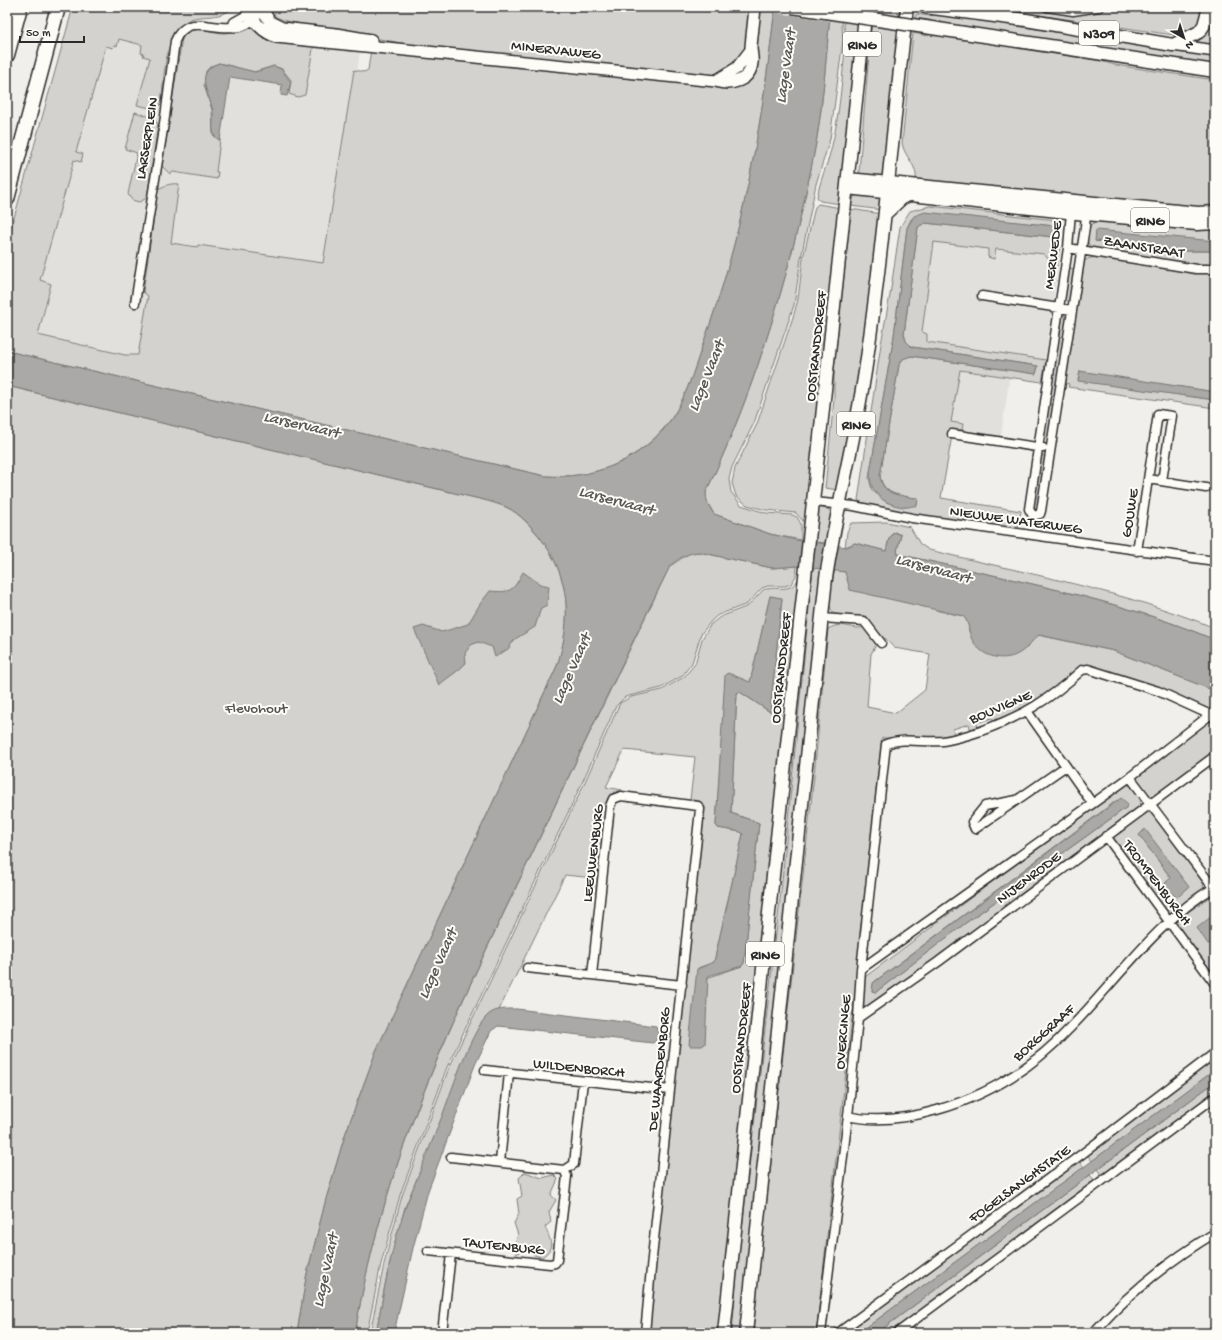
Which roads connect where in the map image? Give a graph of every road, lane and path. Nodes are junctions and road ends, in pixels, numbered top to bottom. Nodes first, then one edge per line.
1 (20, 7) edge
2 (58, 7) edge
3 (755, 7) edge
4 (792, 7) edge
5 (866, 7) edge
6 (907, 7) edge
7 (926, 7) edge
8 (1047, 7) edge
9 (1099, 7) edge
10 (1209, 7) edge
11 (261, 9) edge
12 (251, 14) edge
13 (1173, 45) junction
14 (392, 47) junction
15 (1215, 52) edge
16 (7, 55) edge
17 (1215, 71) edge
18 (891, 161) junction
19 (847, 183) junction
20 (887, 188) junction
21 (912, 190) junction
22 (7, 199) edge
23 (1080, 200) junction
24 (1071, 212) junction
25 (1215, 212) edge
26 (886, 213) junction
27 (1086, 214) junction
28 (1215, 223) edge
29 (1068, 248) junction
30 (1081, 251) junction
31 (1215, 269) edge
32 (982, 296) dead end
33 (135, 303) dead end
34 (1059, 308) junction
35 (1072, 310) junction
36 (952, 434) dead end
37 (1038, 448) junction
38 (1051, 449) junction
39 (1148, 479) junction
40 (1162, 481) junction
41 (1206, 488) dead end
42 (814, 502) junction
43 (838, 505) junction
44 (1137, 551) junction
45 (1215, 561) edge
46 (822, 618) junction
47 (881, 643) dead end
48 (1027, 712) junction
49 (1212, 716) edge
50 (895, 740) joint
51 (1215, 756) edge
52 (1066, 766) junction
53 (1130, 777) junction
54 (1017, 800) junction
55 (1092, 803) junction
56 (1150, 804) junction
57 (699, 808) joint
58 (1106, 836) junction
59 (1214, 888) edge
60 (1169, 921) junction
61 (527, 968) dead end
62 (861, 969) junction
63 (592, 975) junction
64 (1215, 984) edge
65 (682, 985) junction
66 (858, 1018) junction
67 (1215, 1053) edge
68 (485, 1070) dead end
69 (509, 1073) junction
70 (583, 1081) junction
71 (670, 1090) junction
72 (1215, 1097) edge
73 (848, 1116) junction
74 (451, 1157) dead end
75 (500, 1162) junction
76 (565, 1170) junction
77 (1215, 1233) edge
78 (428, 1251) dead end
79 (451, 1254) junction
80 (442, 1333) edge
81 (645, 1333) edge
82 (724, 1333) edge
83 (746, 1333) edge
84 (821, 1333) edge
85 (838, 1333) edge
86 (897, 1333) edge
87 (1093, 1333) edge

1 - 16 highway
2 - 22 highway
3 - 14 street, MINERVAWEG
4 - 17 main road, N309, bridge
5 - 19 main road, OOSTRANDDREEF / RING
6 - 18 main road, RING
7 - 13 main road, N309
8 - 9 street
10 - 13 main road
11 - 12 street, LARSERPLEIN
11 - 14 street, LARSERPLEIN
12 - 14 street
12 - 33 street, LARSERPLEIN
13 - 15 street
18 - 20 main road, RING
18 - 21 main road
19 - 20 main road, RING
19 - 42 main road, OOSTRANDDREEF / RING
20 - 21 main road, RING
20 - 26 main road, RING
21 - 23 main road, RING
21 - 24 main road, RING
21 - 26 main road
23 - 24 street, MERWEDE
23 - 25 main road, RING
23 - 27 street, MERWEDE
24 - 27 main road, RING
24 - 29 street, MERWEDE
26 - 43 main road, RING
27 - 28 main road, RING
27 - 30 street, MERWEDE
29 - 30 street, ZAANSTRAAT
29 - 34 street, MERWEDE
30 - 31 street, ZAANSTRAAT
30 - 35 street, MERWEDE
32 - 34 street, MERWEDE
34 - 35 street, MERWEDE
34 - 37 street, MERWEDE
35 - 38 street, MERWEDE
36 - 37 street
37 - 38 street
37 - 38 street, MERWEDE
39 - 40 street, GOUWE
39 - 40 street, GOUWE
39 - 44 street, GOUWE
40 - 41 street, GOUWE
42 - 43 street, NIEUWE WATERWEG
42 - 82 main road, OOSTRANDDREEF / RING
43 - 44 street, NIEUWE WATERWEG
43 - 46 main road, RING
44 - 45 street, NIEUWE WATERWEG
46 - 47 street
46 - 83 main road, RING
48 - 49 street, BOUVIGNE
48 - 50 street, BOUVIGNE
48 - 52 street
49 - 53 street, NIJENRODE
50 - 62 street, OVERCINGE
51 - 56 street, NIJENRODE
52 - 54 street
52 - 55 street
53 - 55 street, NIJENRODE
53 - 56 street
54 - 54 street
55 - 62 street, NIJENRODE
56 - 58 street, NIJENRODE
56 - 59 street
57 - 63 street, LEEUWENBURG
57 - 65 street, DE WAARDENBORG
58 - 60 street, TROMPENBURGH
58 - 66 street, NIJENRODE
59 - 60 street, BORGGRAAF
60 - 64 street, TROMPENBURGH
60 - 73 street, BORGGRAAF
61 - 63 street
62 - 66 street, OVERCINGE
63 - 65 street
65 - 71 street, DE WAARDENBORG
66 - 73 street, OVERCINGE
67 - 85 street, FOGELSANGHSTATE
68 - 69 street, WILDENBORCH
69 - 70 street, WILDENBORCH
69 - 75 street
70 - 71 street, WILDENBORCH
70 - 76 street
71 - 81 street, DE WAARDENBORG
72 - 86 street
73 - 84 street, OVERCINGE
74 - 75 street
75 - 76 street
76 - 79 street, TAUTENBURG
77 - 87 street
78 - 79 street, TAUTENBURG
79 - 80 street, TAUTENBURG

